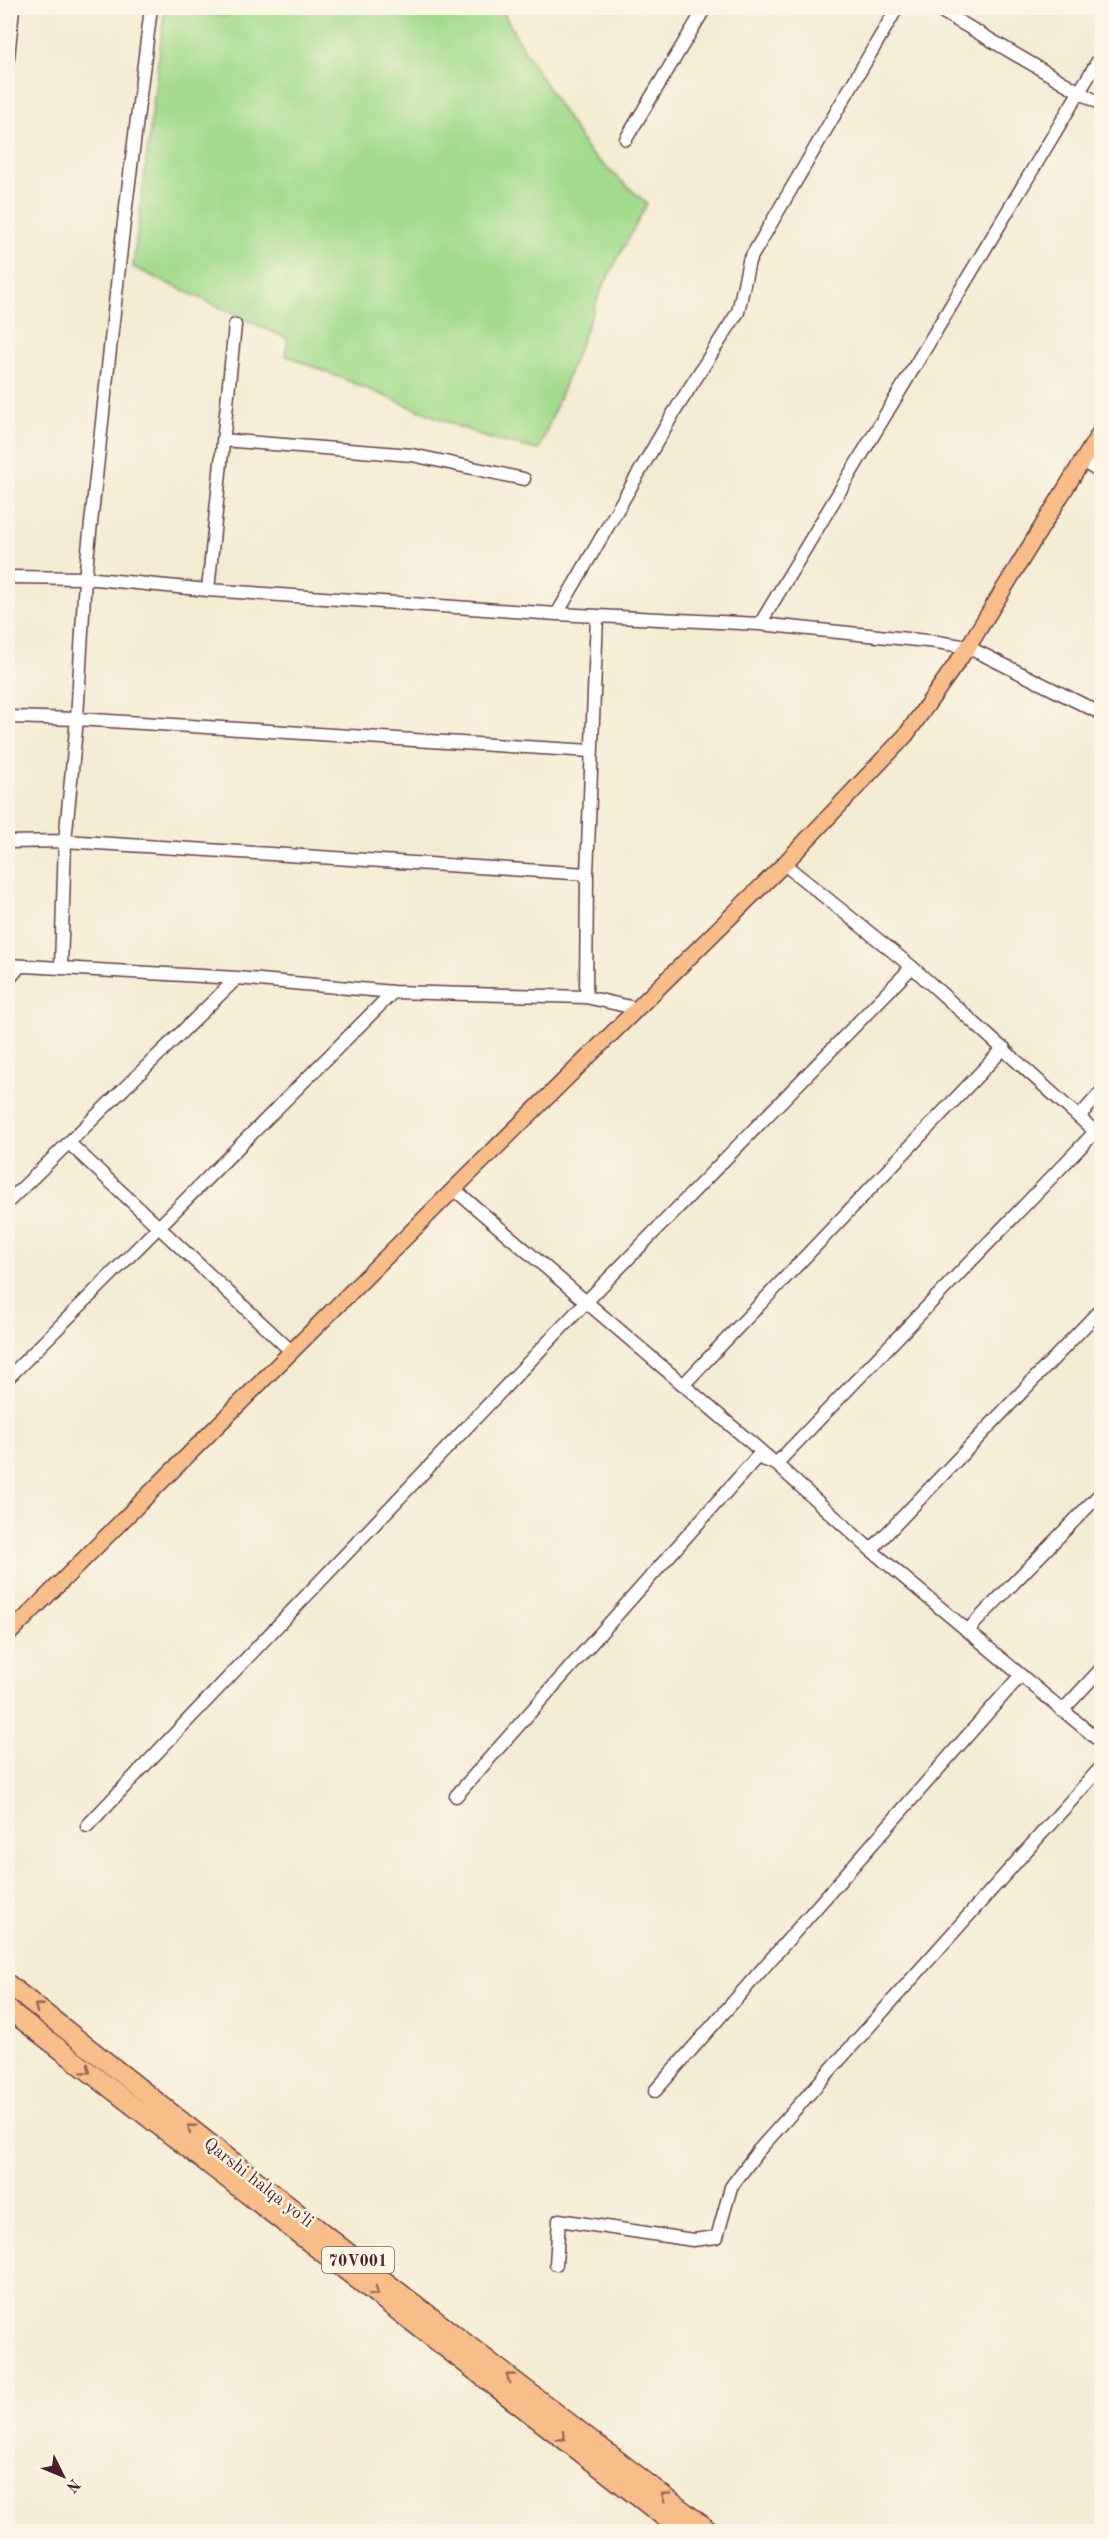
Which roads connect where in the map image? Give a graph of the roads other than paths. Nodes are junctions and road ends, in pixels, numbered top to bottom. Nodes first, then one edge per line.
1 (13, 8) edge
2 (151, 8) edge
3 (705, 8) edge
4 (897, 8) edge
5 (936, 8) edge
6 (1101, 54) edge
7 (8, 58) edge
8 (1078, 92) junction
9 (1101, 105) edge
10 (626, 139) dead end
11 (235, 325) dead end
12 (1101, 429) edge
13 (223, 440) junction
14 (1082, 461) junction
15 (1101, 474) edge
16 (524, 478) dead end
17 (8, 577) edge
18 (85, 578) junction
19 (208, 590) junction
20 (557, 614) junction
21 (597, 616) junction
22 (760, 624) junction
23 (968, 647) junction
24 (1101, 714) edge
25 (8, 717) edge
26 (78, 719) junction
27 (591, 751) junction
28 (65, 841) junction
29 (8, 842) edge
30 (784, 864) junction
31 (587, 874) junction
32 (14, 965) edge
33 (61, 967) junction
34 (912, 967) junction
35 (237, 978) junction
36 (8, 980) edge
37 (393, 992) junction
38 (586, 997) junction
39 (635, 1008) junction
40 (1004, 1048) junction
41 (1101, 1091) edge
42 (1078, 1117) junction
43 (1098, 1135) edge
44 (69, 1143) junction
45 (454, 1189) junction
46 (8, 1203) edge
47 (160, 1227) junction
48 (586, 1302) junction
49 (1101, 1308) edge
50 (291, 1351) junction
51 (8, 1378) edge
52 (684, 1384) junction
53 (776, 1464) junction
54 (1101, 1492) edge
55 (872, 1550) junction
56 (967, 1631) junction
57 (8, 1635) edge
58 (1101, 1668) edge
59 (1020, 1676) junction
60 (1062, 1711) junction
61 (1101, 1743) edge
62 (1101, 1766) edge
63 (456, 1796) dead end
64 (87, 1826) dead end
65 (8, 1983) edge
66 (8, 2009) edge
67 (656, 2091) dead end
68 (556, 2264) dead end
69 (443, 2335) junction
70 (683, 2532) edge
71 (711, 2532) edge

1 - 7 street
2 - 18 street
3 - 10 street
4 - 20 street
5 - 8 street
6 - 8 street
8 - 9 street
8 - 22 street
11 - 13 street
12 - 14 main road
13 - 16 street
13 - 19 street
14 - 15 street
14 - 23 main road
17 - 18 street
18 - 19 street
18 - 26 street
19 - 20 street
20 - 21 street
21 - 22 street
21 - 27 street
22 - 23 street
23 - 24 street
23 - 30 main road
25 - 26 street
26 - 27 street
26 - 28 street
27 - 31 street
28 - 29 street
28 - 31 street
28 - 33 street
30 - 34 street
30 - 39 main road
31 - 38 street
32 - 33 street
32 - 36 street
33 - 35 street
34 - 40 street
34 - 48 street
35 - 37 street
35 - 44 street
37 - 38 street
37 - 47 street
38 - 39 street
39 - 45 main road
40 - 42 street
40 - 52 street
41 - 42 street
42 - 43 street
43 - 53 street
44 - 46 street
44 - 47 street
45 - 48 street
45 - 50 main road
47 - 50 street
47 - 51 street
48 - 52 street
48 - 64 street
49 - 55 street
50 - 57 main road
52 - 53 street
53 - 55 street
53 - 63 street
54 - 56 street
55 - 56 street
56 - 59 street
58 - 60 street
59 - 60 street
59 - 67 street
60 - 61 street
62 - 68 street
69 -> 65 highway, Qarshi halqa yoʻli / 70V001
66 -> 69 highway, Qarshi halqa yoʻli / 70V001
69 -> 70 highway, Qarshi halqa yoʻli / 70V001
71 -> 69 highway, Qarshi halqa yoʻli / 70V001

